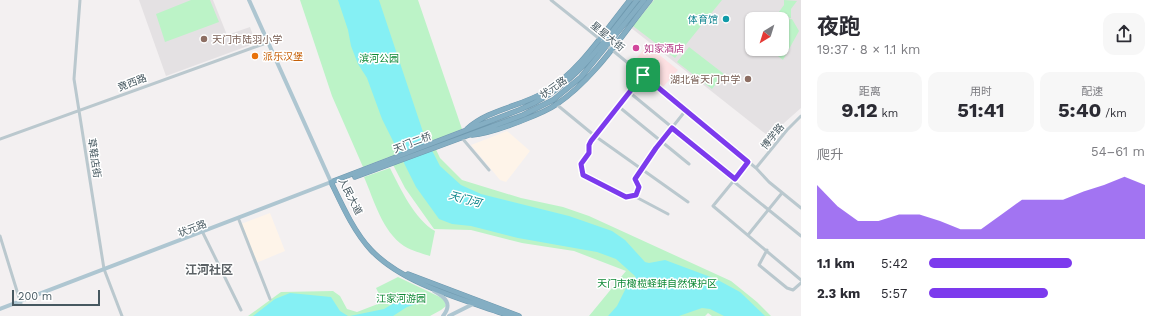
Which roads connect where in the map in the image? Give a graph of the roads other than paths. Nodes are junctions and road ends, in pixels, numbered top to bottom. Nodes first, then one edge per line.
1 (80, 0) edge
2 (250, 0) edge
3 (551, 0) edge
4 (630, 0) edge
5 (637, 0) edge
6 (644, 0) edge
7 (650, 0) edge
8 (268, 42) junction
9 (605, 44) junction
10 (581, 60) junction
11 (588, 61) junction
12 (643, 75) junction
13 (567, 79) junction
14 (578, 80) junction
15 (575, 90) junction
16 (629, 92) junction
17 (556, 104) junction
18 (618, 106) junction
19 (80, 109) junction
20 (686, 110) junction
21 (801, 116) edge
22 (672, 128) junction
23 (464, 135) junction
24 (595, 136) junction
25 (0, 139) edge
26 (662, 141) junction
27 (441, 142) joint
28 (390, 162) joint
29 (748, 162) junction
30 (689, 164) dead end
31 (756, 168) junction
32 (642, 169) junction
33 (489, 170) dead end
34 (734, 180) junction
35 (333, 183) junction
36 (782, 193) junction
37 (634, 196) junction
38 (688, 202) dead end
39 (801, 208) edge
40 (768, 209) junction
41 (668, 214) dead end
42 (239, 220) junction
43 (203, 232) junction
44 (748, 235) junction
45 (0, 236) edge
46 (801, 236) edge
47 (767, 250) junction
48 (104, 270) junction
49 (414, 280) junction
50 (801, 281) edge
51 (270, 299) dead end
52 (21, 302) junction
53 (477, 302) junction
54 (0, 310) edge
55 (241, 310) dead end
56 (122, 316) edge
57 (443, 316) edge
58 (448, 316) edge
59 (510, 316) edge
60 (519, 316) edge

1 - 19 street, 草鞋店街
2 - 8 main road, 人民大道
3 - 9 street, 星星大街
4 - 9 highway
5 - 9 highway, 状元路
6 - 9 highway, 状元路
7 - 9 highway
8 - 19 street, 竟西路
8 - 35 main road, 人民大道
9 - 10 highway
9 - 11 highway, 状元路
9 - 12 street, 星星大街
9 - 14 highway, 状元路
9 - 15 highway
10 - 11 highway
10 - 13 highway
11 - 13 highway, 状元路
12 - 16 street
12 - 20 street, 星星大街
13 - 23 highway, 状元路
14 - 15 highway
14 - 23 highway, 状元路
15 - 17 highway
16 - 18 street
16 - 22 street
17 - 23 highway
17 - 24 street
18 - 24 street
18 - 26 street
19 - 25 street, 竟西路
19 - 48 street, 草鞋店街
20 - 22 street
20 - 29 street, 星星大街
21 - 31 street, 博学路
22 - 26 street
22 - 34 street
23 - 27 highway, 状元路
23 - 33 street
24 - 32 street
24 - 37 street
26 - 30 street
26 - 32 street
27 - 28 highway, 天门二桥
28 - 35 highway, 状元路
29 - 31 street, 星星大街
29 - 34 street
31 - 36 street, 星星大街
32 - 37 street
32 - 38 street
34 - 40 street
34 - 44 street
35 - 42 main road, 状元路
35 - 43 main road, 状元路
35 - 49 highway, 人民大道
35 - 53 highway, 人民大道
36 - 39 street, 星星大街
36 - 40 street
37 - 41 street
40 - 44 street
40 - 46 street
42 - 43 main road, 状元路
42 - 51 street
43 - 48 main road, 状元路
43 - 55 street
44 - 47 street
45 - 52 street
47 - 50 street
47 - 50 street
48 - 52 main road, 状元路
48 - 56 street, 草鞋店街
49 - 53 highway, 人民大道
49 - 57 main road
52 - 54 main road, 状元路
53 - 58 main road
53 - 59 highway, 人民大道
53 - 60 highway, 人民大道

